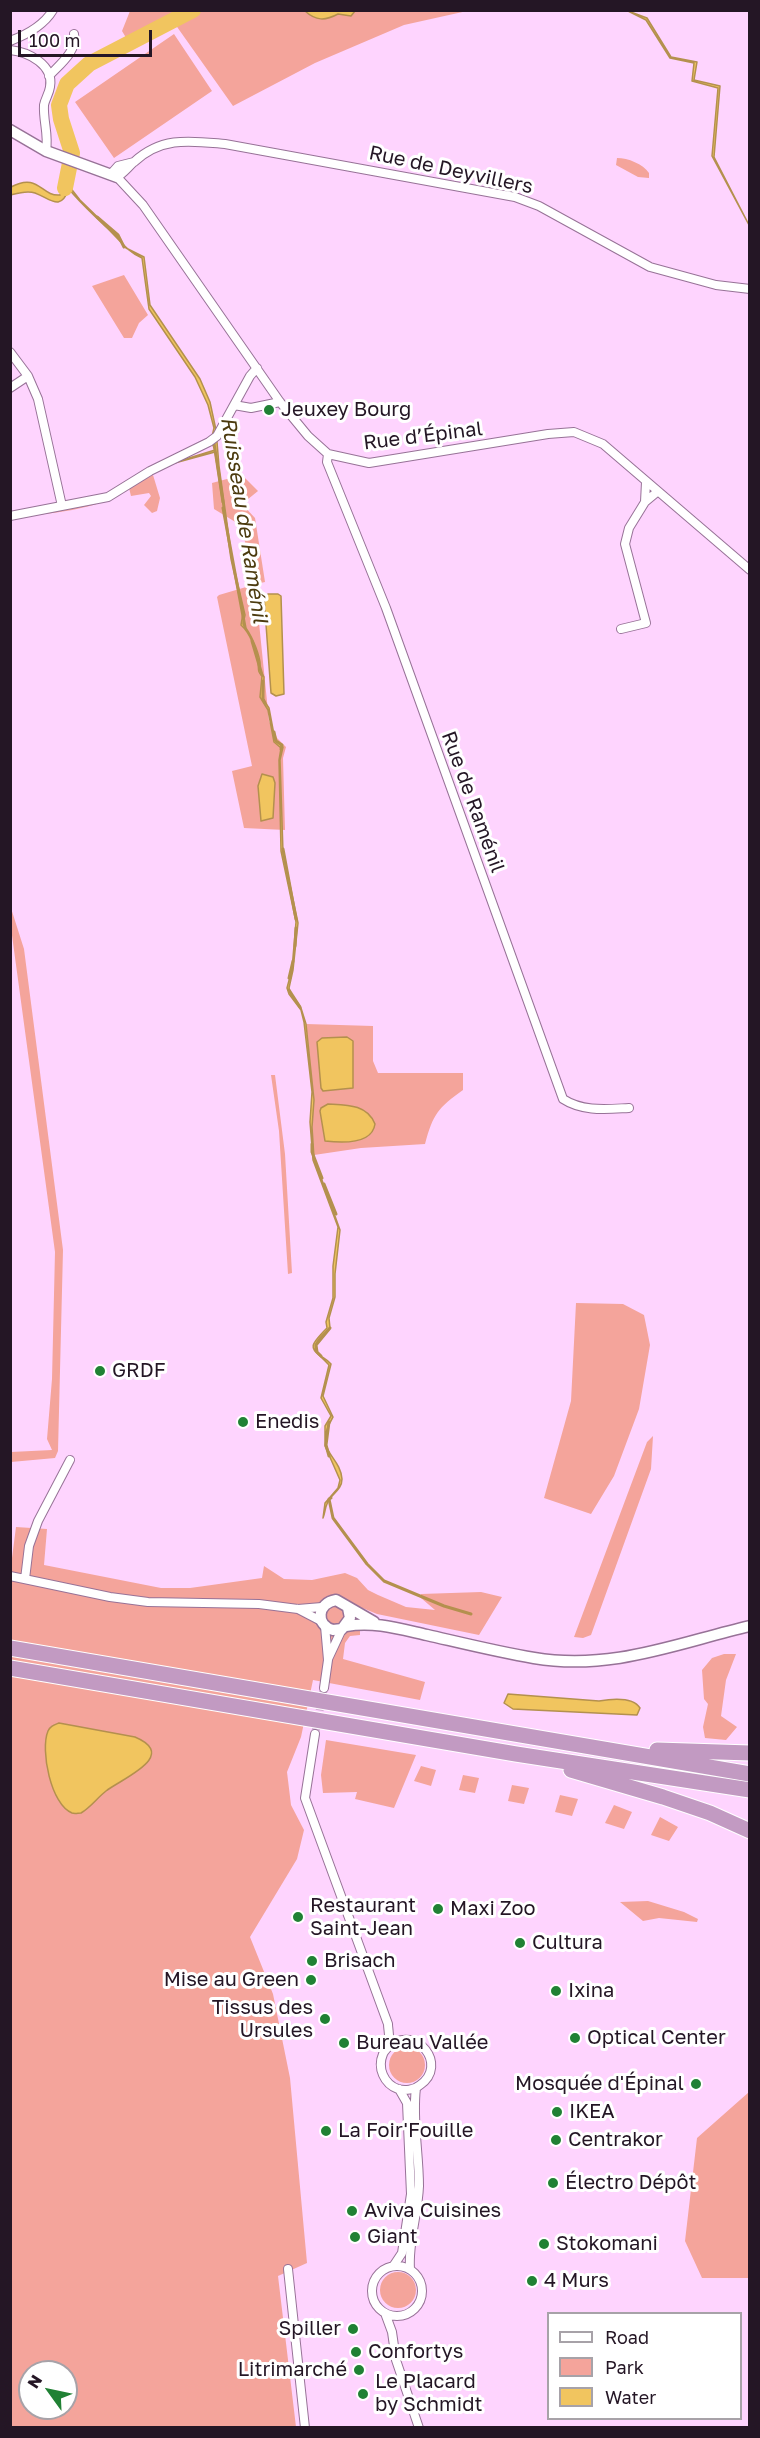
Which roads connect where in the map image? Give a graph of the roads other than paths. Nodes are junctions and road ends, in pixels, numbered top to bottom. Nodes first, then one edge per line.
1 (53, 12) edge
2 (74, 34) dead end
3 (10, 41) edge
4 (10, 50) edge
5 (49, 76) junction
6 (10, 130) edge
7 (46, 151) junction
8 (113, 176) junction
9 (750, 289) edge
10 (10, 352) edge
11 (257, 368) junction
12 (28, 376) junction
13 (10, 387) edge
14 (280, 402) junction
15 (234, 405) junction
16 (328, 454) junction
17 (646, 482) junction
18 (657, 492) junction
19 (645, 502) junction
20 (62, 506) junction
21 (10, 516) edge
22 (750, 570) edge
23 (621, 629) dead end
24 (629, 1108) dead end
25 (70, 1460) dead end
26 (10, 1576) edge
27 (25, 1579) junction
28 (322, 1607) junction
29 (348, 1608) junction
30 (298, 1609) junction
31 (320, 1622) junction
32 (377, 1624) junction
33 (750, 1626) edge
34 (344, 1627) junction
35 (10, 1640) edge
36 (10, 1648) edge
37 (35, 1652) junction
38 (328, 1660) junction
39 (10, 1668) edge
40 (324, 1688) tunnel mouth
41 (315, 1734) tunnel mouth
42 (600, 1750) junction
43 (750, 1753) edge
44 (516, 1754) junction
45 (750, 1774) edge
46 (750, 1790) edge
47 (750, 1831) edge
48 (388, 2024) junction
49 (404, 2039) junction
50 (389, 2046) junction
51 (416, 2088) junction
52 (399, 2089) junction
53 (394, 2265) junction
54 (288, 2269) dead end
55 (410, 2269) junction
56 (385, 2313) junction
57 (399, 2316) junction
58 (392, 2332) junction
59 (305, 2427) edge
60 (419, 2427) edge

1 - 3 street
2 - 5 street
4 - 5 street
5 - 7 street
6 - 7 street
7 - 8 street
8 - 9 street, Rue de Deyvillers
8 - 11 street
10 - 12 street
11 - 14 street
11 - 15 street
12 - 13 street
12 - 20 street
14 - 15 street
14 - 16 street
15 - 20 street
16 - 17 street, Rue d’Épinal
16 - 24 street, Rue de Raménil
17 - 18 street, Rue d’Épinal
17 - 19 street
18 - 19 street
18 - 22 street, Rue d’Épinal
19 - 23 street
20 - 21 street
25 - 27 street
26 - 27 street
27 - 30 street
28 - 29 street
28 - 30 street
28 - 31 street
29 - 32 street
29 - 34 street
30 - 31 street
31 - 34 street
31 - 38 street
32 - 33 street
32 - 34 street
34 - 38 street
35 - 37 highway
36 - 37 highway
37 - 42 highway
38 - 40 street
39 - 44 highway
41 - 48 street
42 - 43 highway
42 - 45 highway
44 - 46 highway
44 - 47 highway
48 - 49 street
48 - 50 street
49 - 50 street
49 - 51 street
50 - 52 street
51 - 52 street
51 - 55 street
52 - 53 street
53 - 55 street
53 - 56 street
54 - 59 street
55 - 57 street
56 - 57 street
56 - 58 street
57 - 58 street
58 - 60 street

